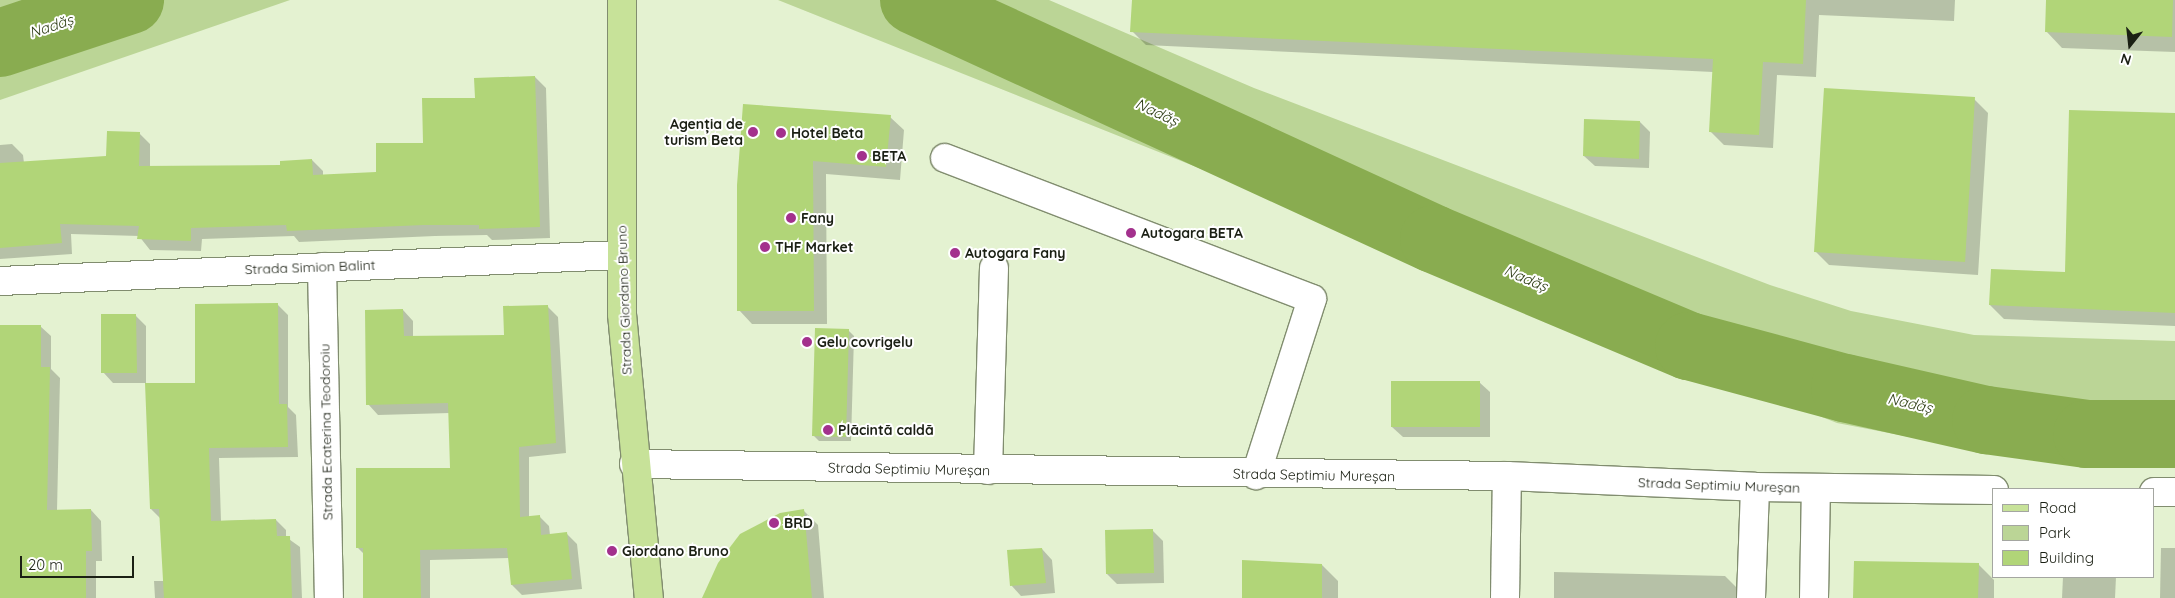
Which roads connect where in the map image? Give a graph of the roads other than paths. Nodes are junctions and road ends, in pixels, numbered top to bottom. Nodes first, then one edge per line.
1 (622, 2) edge
2 (945, 158) dead end
3 (620, 255) junction
4 (322, 267) junction
5 (994, 268) dead end
6 (0, 281) edge
7 (634, 464) junction
8 (988, 470) junction
9 (1256, 475) junction
10 (1507, 476) junction
11 (1755, 487) junction
12 (1816, 488) junction
13 (1992, 490) edge
14 (2155, 492) edge
15 (2175, 492) edge
16 (329, 598) edge
17 (650, 598) edge
18 (1505, 598) edge
19 (1751, 598) edge
20 (1814, 598) edge

1 - 3 main road, Strada Giordano Bruno
2 - 9 street
3 - 4 street, Strada Simion Balint
3 - 7 main road, Strada Giordano Bruno
4 - 6 street, Strada Simion Balint
4 - 16 street, Strada Ecaterina Teodoroiu
5 - 8 street
7 - 8 street, Strada Septimiu Mureșan
7 - 17 main road, Strada Giordano Bruno
8 - 9 street, Strada Septimiu Mureșan
9 - 10 street, Strada Septimiu Mureșan
10 - 11 street, Strada Septimiu Mureșan
10 - 18 street
11 - 12 street, Strada Septimiu Mureșan
11 - 19 street
12 - 13 street, Strada Septimiu Mureșan
12 - 20 street
14 - 15 street

